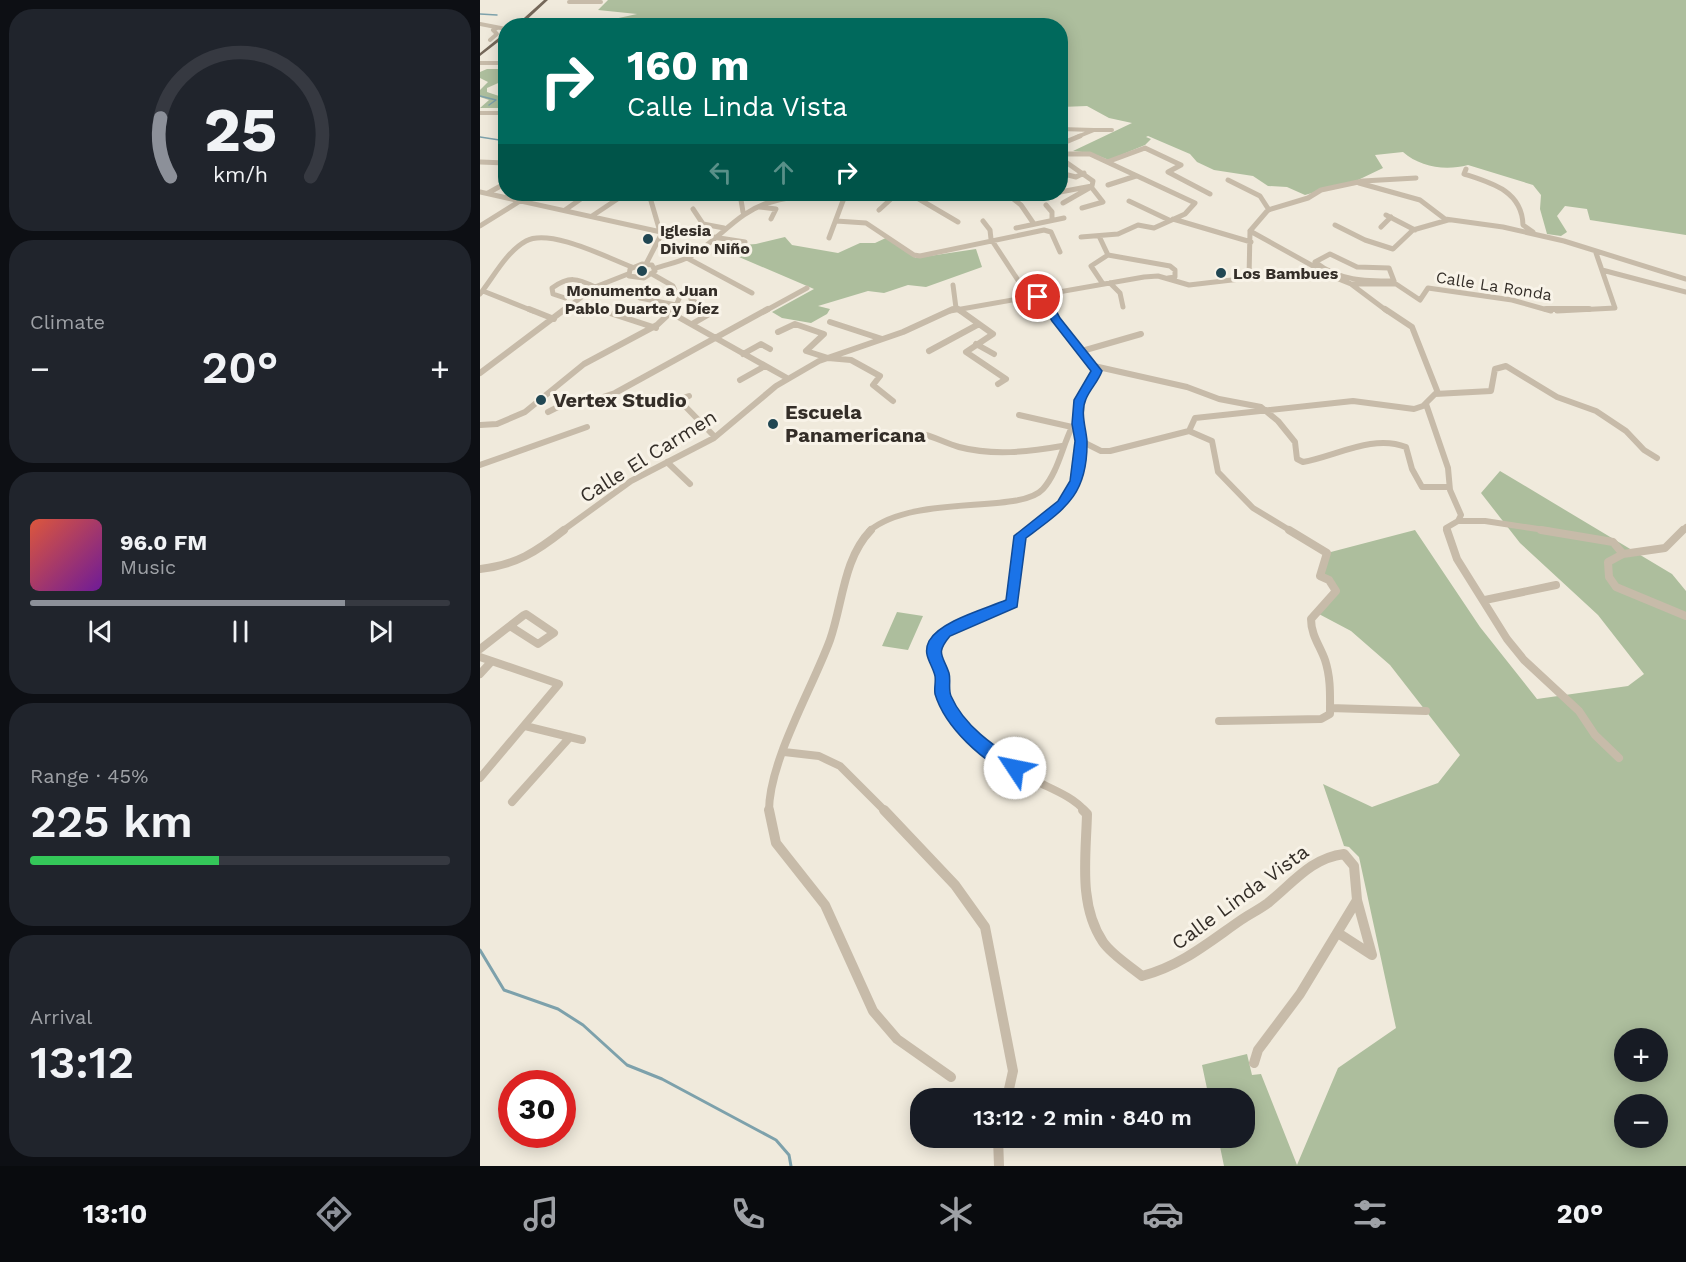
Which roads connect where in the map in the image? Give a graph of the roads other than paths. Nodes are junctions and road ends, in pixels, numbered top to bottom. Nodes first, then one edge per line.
1 (544, 0) edge
2 (570, 1) edge
3 (601, 2) dead end
4 (524, 18) edge
5 (525, 18) edge
6 (480, 24) edge
7 (498, 27) edge
8 (498, 28) edge
9 (498, 39) edge
10 (498, 39) edge
11 (490, 40) dead end
12 (480, 48) edge
13 (487, 48) junction
14 (480, 56) edge
15 (480, 63) edge
16 (498, 63) edge
17 (480, 114) edge
18 (498, 114) edge
19 (1094, 130) junction
20 (1112, 130) dead end
21 (1068, 131) edge
22 (1068, 141) joint
23 (1068, 152) joint
24 (480, 162) edge
25 (1068, 162) edge
26 (1107, 162) junction
27 (498, 163) edge
28 (1466, 169) dead end
29 (1084, 173) junction
30 (1068, 175) edge
31 (1136, 176) junction
32 (1416, 178) dead end
33 (1228, 180) dead end
34 (1359, 183) junction
35 (1108, 186) dead end
36 (498, 187) edge
37 (1091, 187) junction
38 (1070, 188) edge
39 (480, 192) edge
40 (488, 193) junction
41 (1210, 194) dead end
42 (498, 195) edge
43 (1068, 200) edge
44 (518, 201) edge
45 (524, 201) edge
46 (578, 201) edge
47 (614, 201) edge
48 (651, 201) edge
49 (742, 201) edge
50 (778, 201) edge
51 (843, 201) edge
52 (889, 201) edge
53 (924, 201) edge
54 (1016, 201) edge
55 (1066, 201) edge
56 (1129, 201) dead end
57 (1063, 203) dead end
58 (1046, 205) dead end
59 (757, 207) junction
60 (1083, 208) dead end
61 (693, 209) dead end
62 (564, 210) junction
63 (879, 210) dead end
64 (1269, 210) junction
65 (744, 212) junction
66 (1185, 214) junction
67 (592, 216) junction
68 (1064, 218) dead end
69 (771, 219) dead end
70 (1171, 219) junction
71 (1052, 220) junction
72 (1448, 220) junction
73 (836, 221) junction
74 (983, 221) dead end
75 (958, 222) dead end
76 (1185, 223) junction
77 (1034, 224) junction
78 (1335, 225) dead end
79 (480, 226) edge
80 (1381, 227) dead end
81 (724, 228) junction
82 (1016, 228) dead end
83 (1415, 230) junction
84 (1250, 231) junction
85 (661, 232) junction
86 (1099, 236) junction
87 (713, 237) junction
88 (1081, 237) dead end
89 (829, 238) dead end
90 (1551, 238) junction
91 (992, 241) junction
92 (745, 242) dead end
93 (1251, 242) junction
94 (1060, 252) dead end
95 (1596, 253) junction
96 (1108, 255) junction
97 (687, 258) junction
98 (646, 264) junction
99 (632, 267) junction
100 (656, 267) junction
101 (1602, 270) junction
102 (628, 274) junction
103 (652, 274) junction
104 (1331, 275) junction
105 (1166, 278) junction
106 (1686, 279) edge
107 (1107, 283) junction
108 (1351, 284) junction
109 (953, 285) dead end
110 (595, 287) junction
111 (807, 288) dead end
112 (482, 292) edge
113 (752, 292) dead end
114 (1686, 292) edge
115 (1029, 297) junction
116 (1038, 297) junction
117 (565, 298) dead end
118 (640, 298) dead end
119 (691, 299) dead end
120 (676, 305) junction
121 (1123, 306) dead end
122 (956, 308) junction
123 (610, 313) dead end
124 (673, 314) junction
125 (554, 319) junction
126 (830, 322) dead end
127 (692, 324) junction
128 (980, 324) junction
129 (656, 328) junction
130 (777, 333) dead end
131 (1141, 334) dead end
132 (717, 339) junction
133 (882, 339) junction
134 (976, 344) junction
135 (770, 349) dead end
136 (929, 351) dead end
137 (1082, 351) junction
138 (743, 354) junction
139 (994, 354) dead end
140 (828, 358) junction
141 (765, 366) junction
142 (1095, 366) junction
143 (480, 373) edge
144 (787, 378) junction
145 (740, 380) dead end
146 (998, 384) dead end
147 (1438, 393) junction
148 (689, 396) dead end
149 (679, 400) junction
150 (893, 401) dead end
151 (667, 404) dead end
152 (1426, 404) junction
153 (1268, 411) junction
154 (548, 412) dead end
155 (1019, 416) dead end
156 (480, 425) edge
157 (1075, 425) junction
158 (587, 427) dead end
159 (1189, 431) junction
160 (919, 433) dead end
161 (716, 437) junction
162 (1081, 441) junction
163 (1062, 446) junction
164 (1656, 458) dead end
165 (667, 462) junction
166 (480, 465) edge
167 (690, 484) dead end
168 (1449, 487) junction
169 (1458, 521) junction
170 (1686, 527) edge
171 (1623, 554) junction
172 (480, 569) edge
173 (1556, 585) dead end
174 (1485, 600) junction
175 (1686, 616) edge
176 (510, 626) junction
177 (480, 649) edge
178 (480, 657) edge
179 (491, 662) junction
180 (480, 674) edge
181 (1330, 708) junction
182 (1426, 711) dead end
183 (1219, 721) dead end
184 (525, 726) junction
185 (570, 737) junction
186 (582, 740) dead end
187 (784, 752) junction
188 (1619, 758) dead end
189 (480, 778) edge
190 (512, 802) dead end
191 (1357, 900) junction
192 (1338, 933) junction
193 (1254, 1063) dead end
194 (951, 1077) dead end
195 (1009, 1088) edge
196 (999, 1148) edge
197 (999, 1166) edge

1 - 4 main road
1 - 5 main road
2 - 3 street
6 - 7 street
8 - 11 street
9 - 13 main road
10 - 14 main road
12 - 13 street
13 - 14 main road
15 - 16 street
17 - 18 street
19 - 20 street
19 - 21 street
19 - 22 street
22 - 23 street
23 - 26 street
24 - 27 street
25 - 29 street
26 - 31 street
26 - 41 street
28 - 90 street
29 - 30 street
29 - 37 street
31 - 35 street
31 - 66 street
32 - 34 street
33 - 64 street
34 - 64 street
34 - 72 street
36 - 40 street
37 - 38 street
37 - 43 street
37 - 60 street
39 - 40 street
40 - 42 street
44 - 79 street
45 - 62 street
46 - 62 street
47 - 67 street
48 - 85 street
49 - 65 street
50 - 59 street
51 - 73 street
52 - 63 street
53 - 75 street
54 - 77 street
55 - 57 street
56 - 70 street
58 - 71 street
59 - 65 street
59 - 69 street
61 - 81 street
62 - 67 street
64 - 84 street
65 - 81 street
66 - 70 street
66 - 76 street
67 - 85 street
68 - 71 street
70 - 76 street
70 - 86 street
71 - 77 street
72 - 83 street
72 - 90 street
73 - 89 street
73 - 91 street
74 - 91 street
76 - 93 street
77 - 82 street
78 - 83 street
80 - 83 street
81 - 87 street
84 - 93 street
84 - 104 street, Calle La Ronda
85 - 98 street
86 - 88 street
86 - 96 street
87 - 92 street
87 - 97 street
90 - 95 street
91 - 94 street
91 - 115 street
93 - 105 street, Calle El Carmen
95 - 101 street
95 - 106 street
96 - 105 street
96 - 107 street
97 - 100 street
97 - 113 street
98 - 99 street
98 - 100 street
99 - 102 street
99 - 112 street
100 - 103 street
101 - 108 street, Calle La Ronda
101 - 114 street
102 - 103 street
102 - 110 street
103 - 120 street
104 - 104 street
104 - 108 street, Calle La Ronda
105 - 107 street, Calle El Carmen
107 - 116 street, Calle El Carmen
107 - 121 street
108 - 147 street
109 - 122 street
110 - 117 street
110 - 125 street
111 - 132 street
112 - 125 street
115 - 116 street, Calle El Carmen
115 - 122 street, Calle El Carmen
116 - 137 street
118 - 120 street
119 - 127 street
120 - 124 street
122 - 128 street
122 - 133 street, Calle El Carmen
123 - 129 street
124 - 127 street
124 - 129 street
125 - 143 street
126 - 133 street
127 - 132 street
128 - 134 street
128 - 136 street
129 - 156 street
130 - 140 street
131 - 137 street
132 - 138 street
132 - 154 street
133 - 140 street, Calle El Carmen
134 - 139 street
134 - 146 street
135 - 138 street
137 - 142 street
138 - 141 street
140 - 144 street, Calle El Carmen
140 - 150 street
141 - 144 street
141 - 145 street
142 - 153 street
142 - 157 street, Calle Linda Vista
144 - 161 street, Calle El Carmen
147 - 152 street
147 - 164 street
148 - 149 street
149 - 151 street
149 - 161 street
152 - 153 street
152 - 168 street
153 - 159 street
153 - 168 street
155 - 157 street
157 - 162 street, Calle Linda Vista
157 - 163 street
158 - 166 street
159 - 162 street
159 - 181 street
160 - 163 street
161 - 165 street, Calle El Carmen
162 - 191 street, Calle Linda Vista
163 - 187 street
165 - 167 street
165 - 172 street, Calle El Carmen
168 - 169 street
169 - 171 street
169 - 174 street
170 - 171 street
171 - 175 street
173 - 174 street
174 - 188 street
176 - 176 street
176 - 177 street
178 - 179 street
179 - 180 street
179 - 184 street
181 - 182 street
181 - 183 street
184 - 185 street
184 - 189 street
185 - 186 street
185 - 190 street
187 - 194 street
187 - 195 street
191 - 192 street
191 - 192 street
192 - 193 street
196 - 197 street

